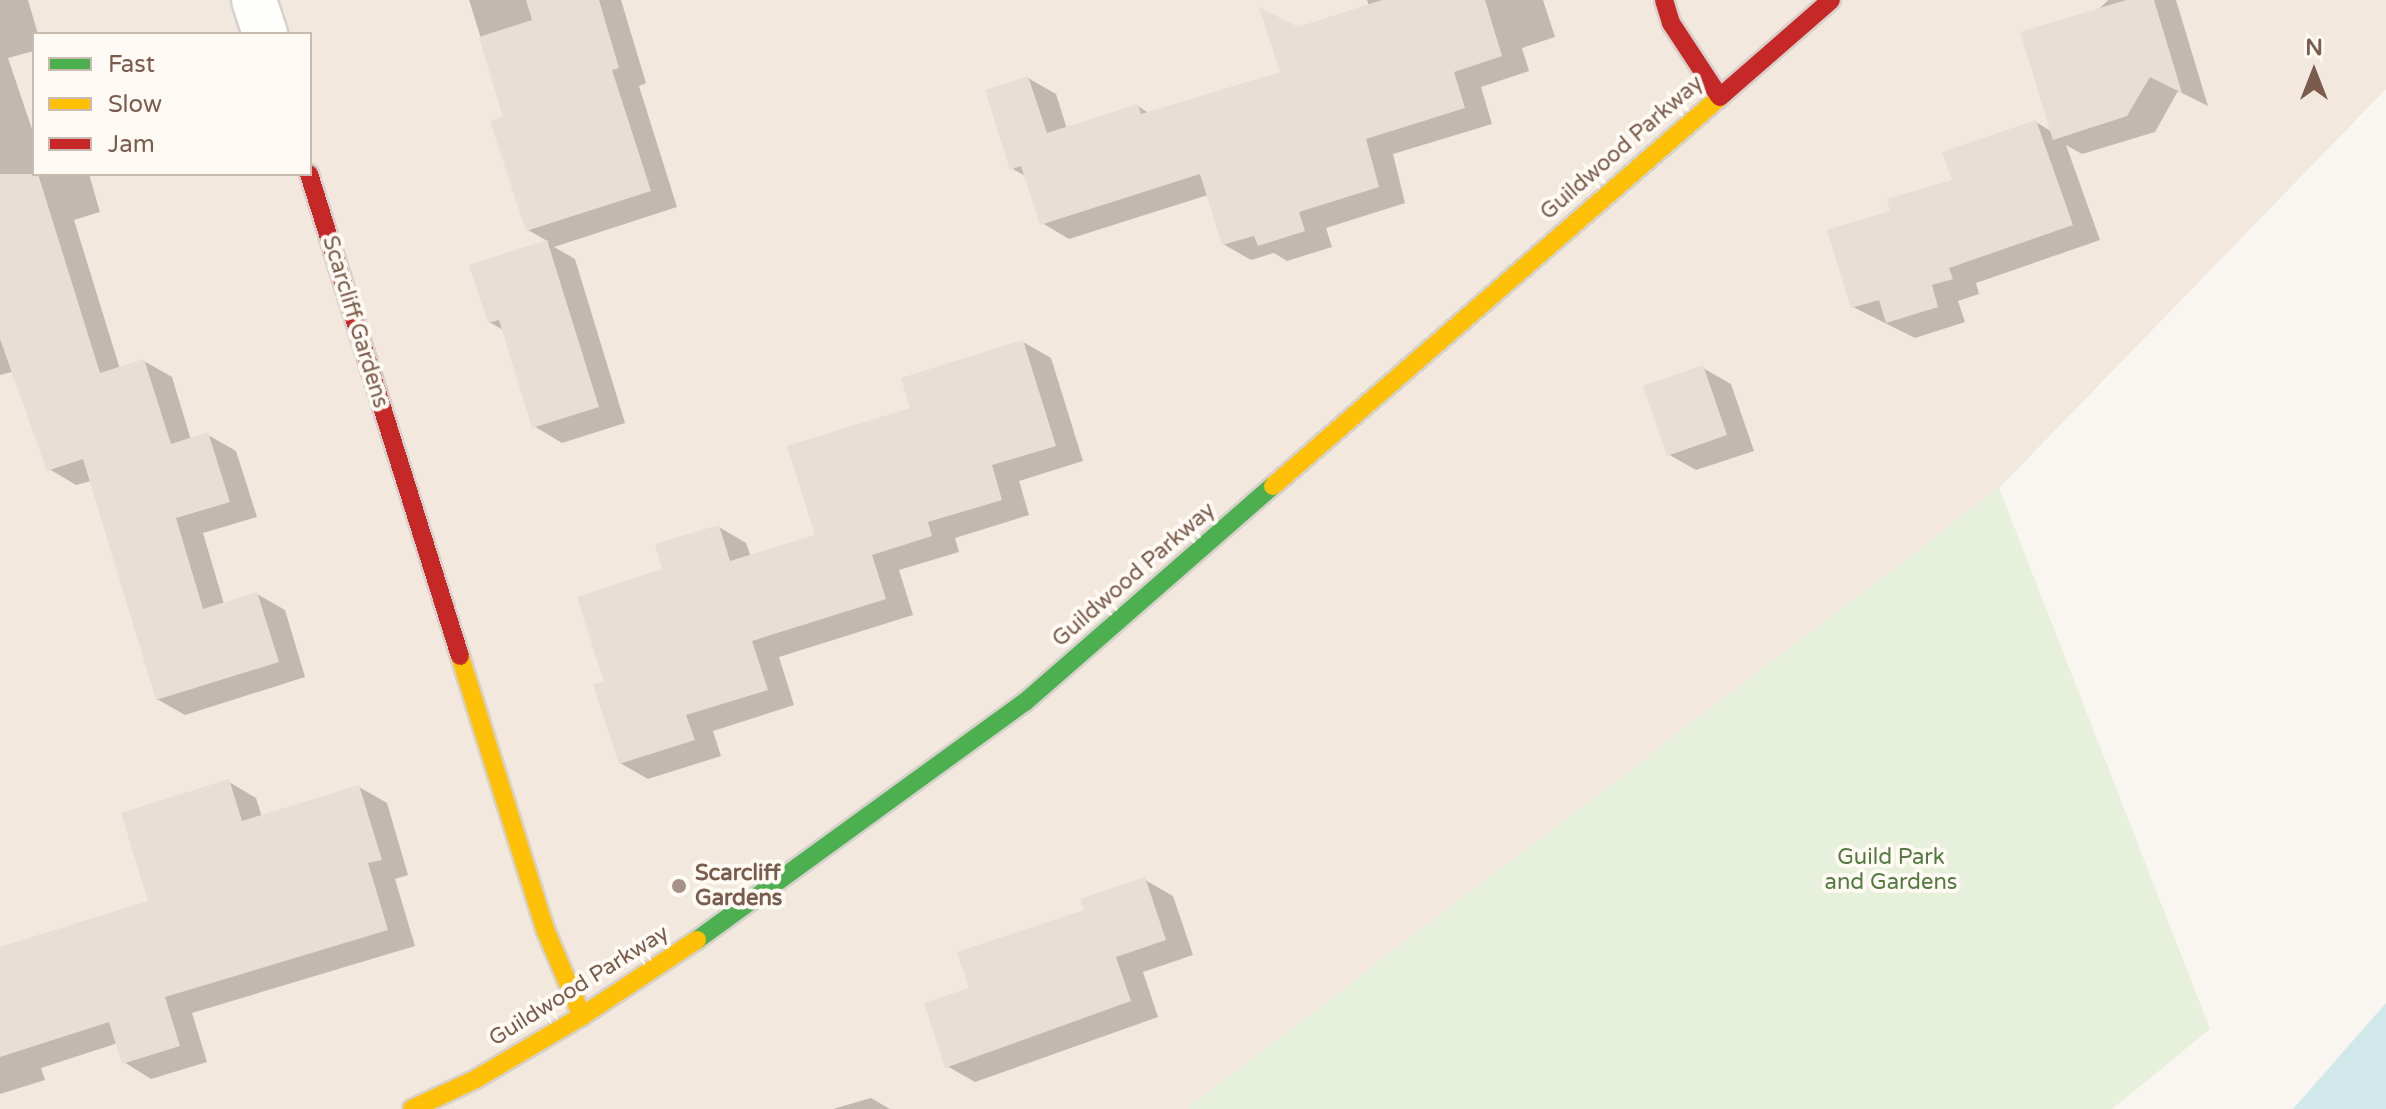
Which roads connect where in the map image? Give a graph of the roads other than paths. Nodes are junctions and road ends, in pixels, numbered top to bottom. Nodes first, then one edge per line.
1 (254, 0) edge
2 (1664, 0) edge
3 (1831, 0) edge
4 (264, 32) edge
5 (1719, 96) junction
6 (310, 176) edge
7 (582, 1016) junction
8 (412, 1109) edge

1 - 4 street
2 - 5 street
3 - 5 street, Guildwood Parkway
5 - 7 street, Guildwood Parkway
6 - 7 street, Scarcliff Gardens
7 - 8 street, Guildwood Parkway

